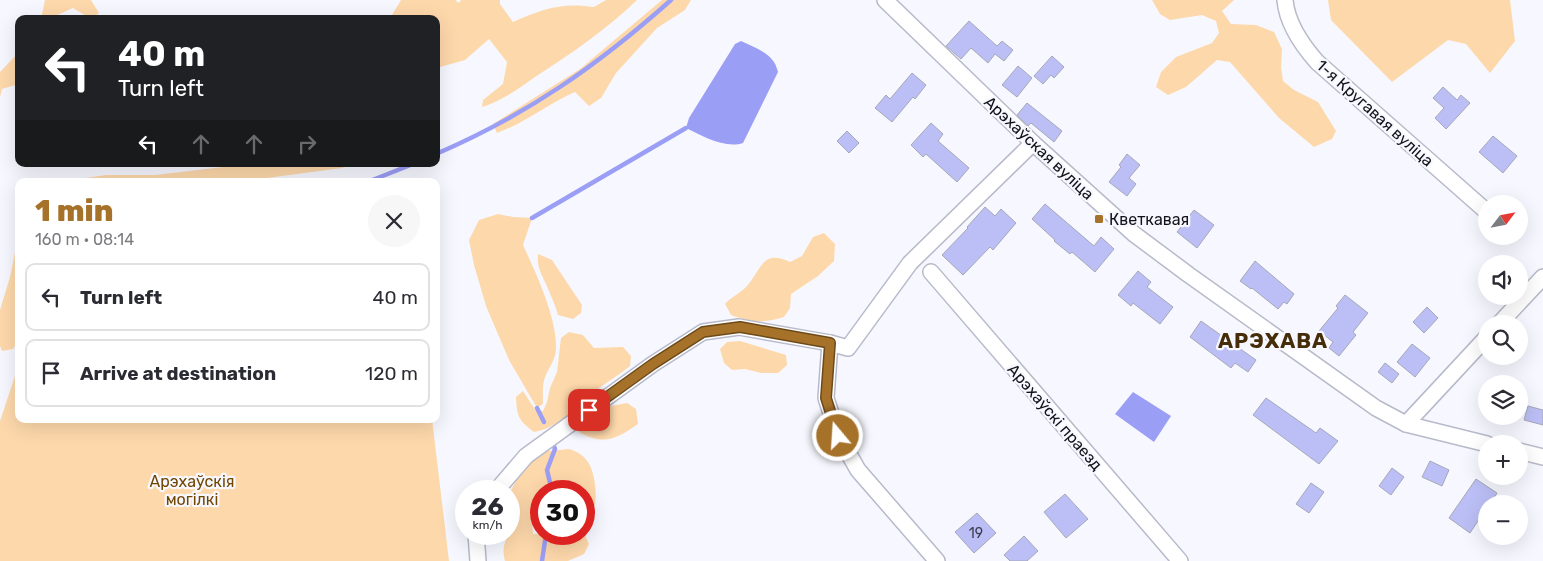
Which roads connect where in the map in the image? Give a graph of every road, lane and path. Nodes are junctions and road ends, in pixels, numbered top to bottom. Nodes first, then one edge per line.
1 (885, 0) edge
2 (1285, 0) edge
3 (1033, 143) junction
4 (1478, 204) edge
5 (931, 272) dead end
6 (1543, 277) edge
7 (1507, 315) edge
8 (830, 343) junction
9 (1478, 347) edge
10 (1406, 424) junction
11 (1478, 442) edge
12 (1528, 453) edge
13 (1543, 457) edge
14 (505, 480) edge
15 (477, 545) edge
16 (478, 561) edge
17 (937, 561) edge
18 (1180, 561) edge

1 - 3 street, Арэхаўская вуліца
2 - 4 street, 1-я Кругавая вуліца
3 - 8 street
3 - 10 street, Арэхаўская вуліца
5 - 18 street, Арэхаўскі праезд
6 - 7 street
8 - 14 street
8 - 17 street
9 - 10 street
10 - 11 street, Арэхаўская вуліца
12 - 13 street
15 - 16 street

